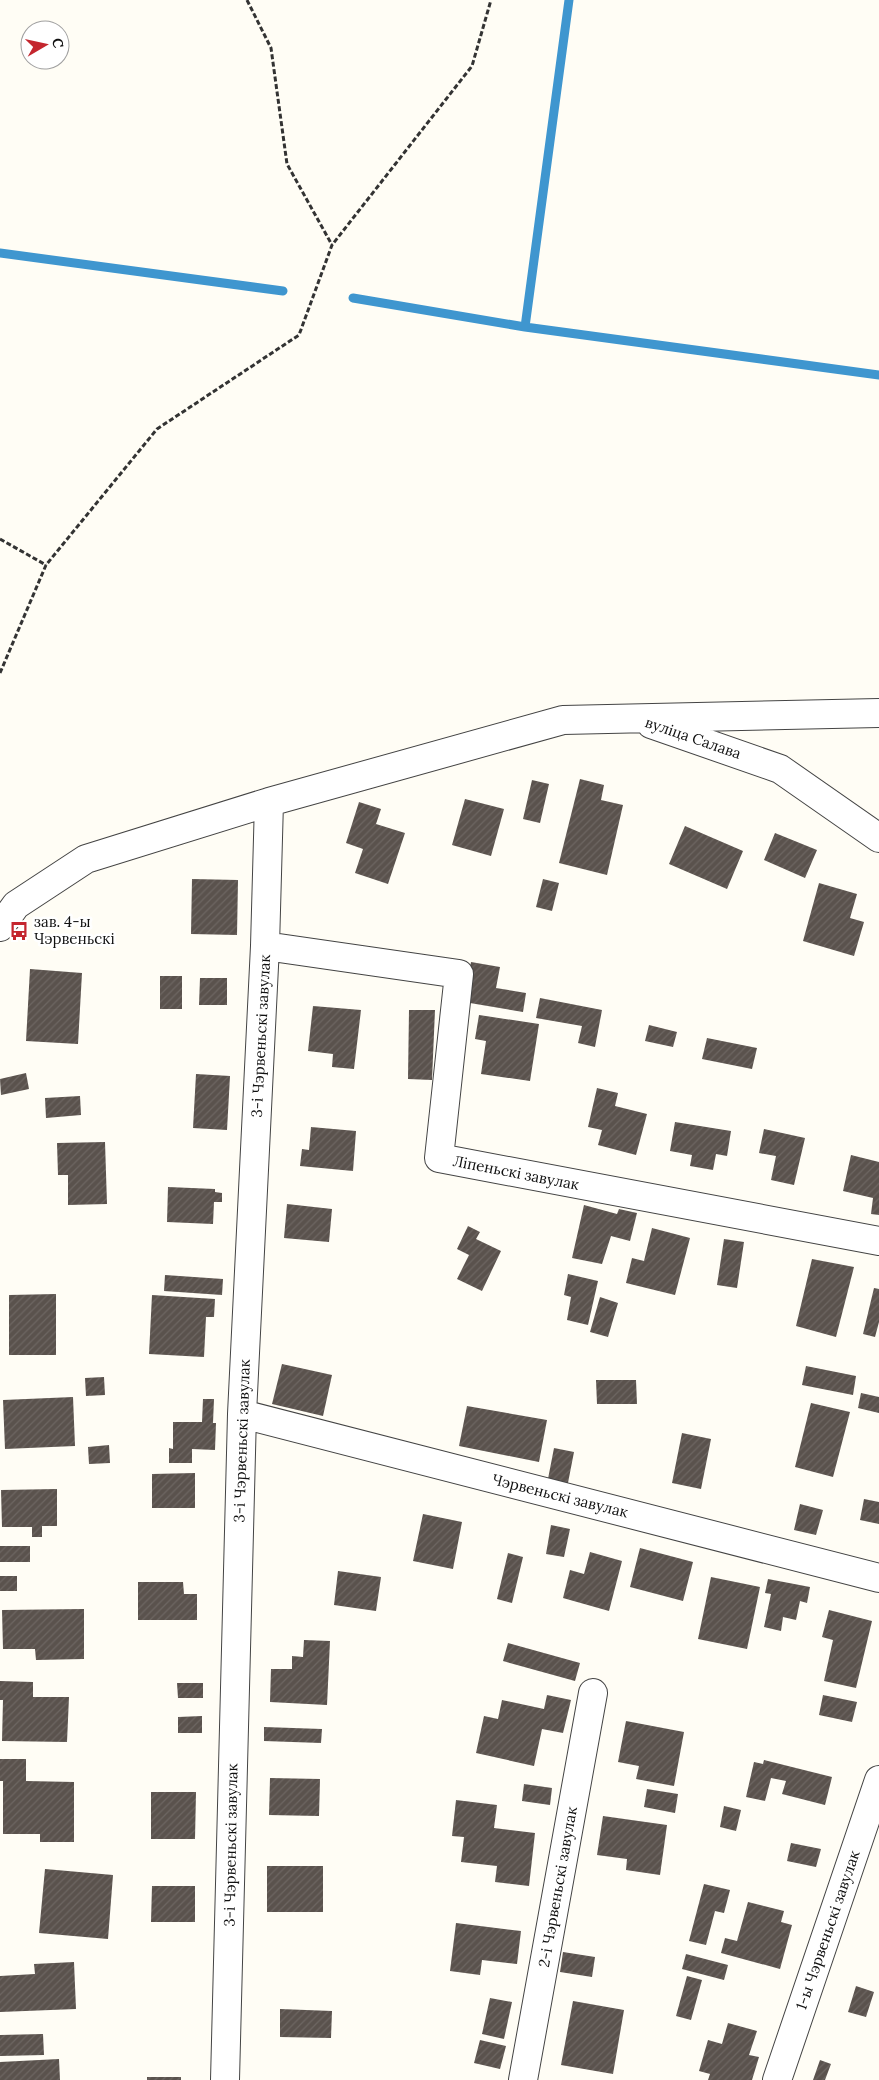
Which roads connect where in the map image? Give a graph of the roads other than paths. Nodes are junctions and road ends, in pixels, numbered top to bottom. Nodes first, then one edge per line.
1 (879, 713) edge
2 (636, 718) junction
3 (270, 802) junction
4 (879, 838) edge
5 (0, 926) edge
6 (265, 946) junction
7 (879, 1242) edge
8 (242, 1414) junction
9 (879, 1578) edge
10 (594, 1693) dead end
11 (879, 1780) edge
12 (224, 2080) edge
13 (523, 2080) edge
14 (777, 2080) edge

1 - 2 street, вуліца Салава
2 - 3 street
2 - 4 street, вуліца Салава
3 - 5 street
3 - 6 street, 3-і Чэрвеньскі завулак
6 - 7 street, Ліпеньскі завулак
6 - 8 street, 3-і Чэрвеньскі завулак
8 - 9 street, Чэрвеньскі завулак
8 - 12 street, 3-і Чэрвеньскі завулак
10 - 13 street, 2-і Чэрвеньскі завулак
11 - 14 street, 1-ы Чэрвеньскі завулак

